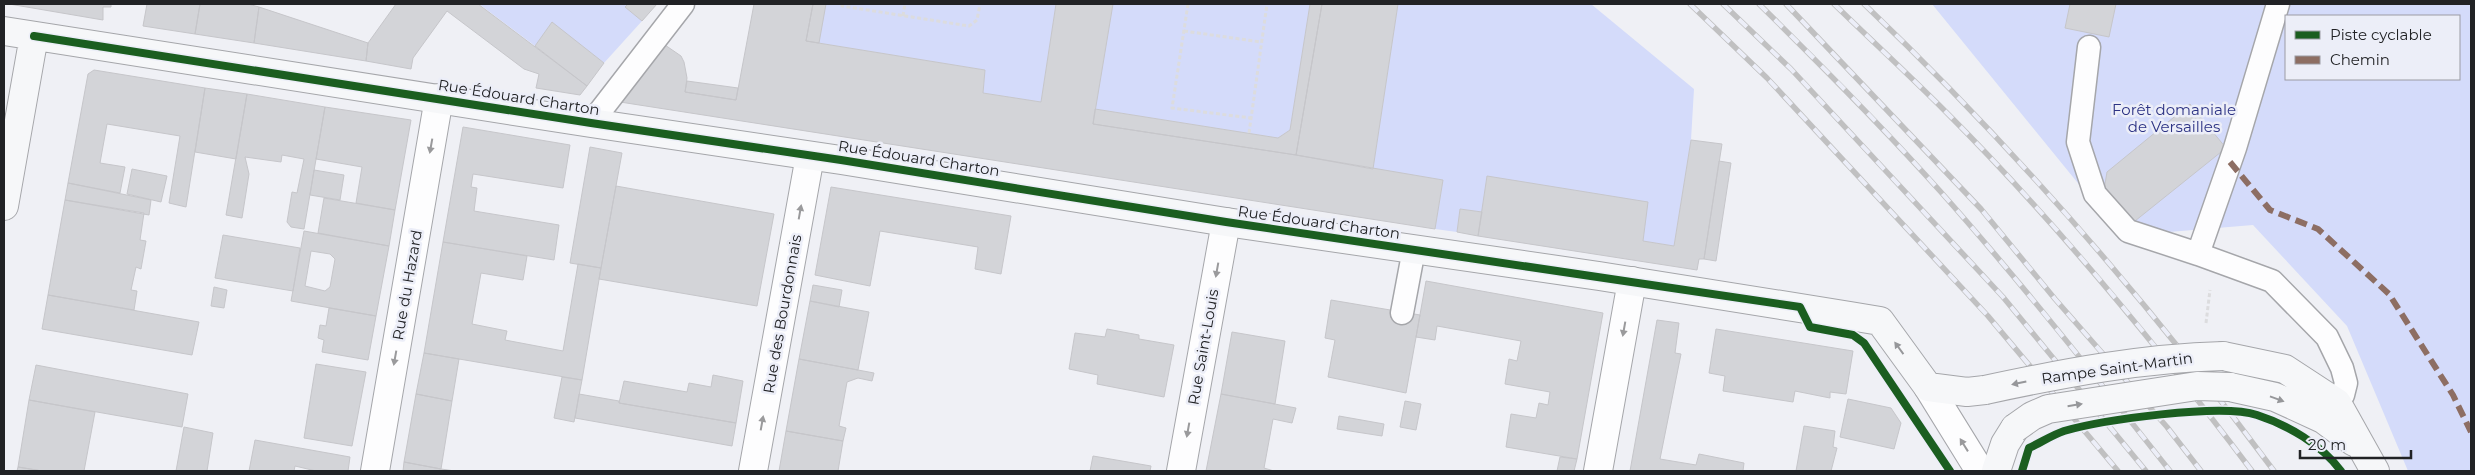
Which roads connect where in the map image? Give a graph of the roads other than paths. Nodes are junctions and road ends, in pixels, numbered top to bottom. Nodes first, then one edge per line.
1 (683, 4) edge
2 (2278, 4) edge
3 (4, 31) edge
4 (34, 36) junction
5 (2089, 47) dead end
6 (439, 98) junction
7 (591, 123) junction
8 (810, 156) junction
9 (4, 206) edge
10 (1226, 222) junction
11 (1414, 249) junction
12 (2206, 257) junction
13 (1632, 281) junction
14 (1402, 313) dead end
15 (1928, 386) junction
16 (2330, 411) junction
17 (376, 471) edge
18 (753, 471) edge
19 (1181, 471) edge
20 (1598, 471) edge
21 (1980, 471) edge
22 (1996, 471) edge
23 (2375, 471) edge

1 - 7 lane
2 - 12 lane
3 - 4 street, Rue Édouard Charton
4 - 6 street, Rue Édouard Charton
4 - 9 street
5 - 12 lane
6 - 7 street, Rue Édouard Charton
6 -> 17 street, Rue du Hazard
7 - 8 street, Rue Édouard Charton
8 - 10 street, Rue Édouard Charton
18 -> 8 street, Rue des Bourdonnais
10 - 11 street, Rue Édouard Charton
10 -> 19 street, Rue Saint-Louis
11 - 13 street, Rue Édouard Charton
11 - 14 lane
12 - 16 lane
15 -> 13 street, Rue Édouard Charton
13 -> 20 street
16 -> 15 street, Rampe Saint-Martin, bridge
21 -> 15 street, Rue Édouard Charton
22 -> 16 street, Rampe Saint-Martin, bridge
16 - 23 street, Rampe Saint-Martin

